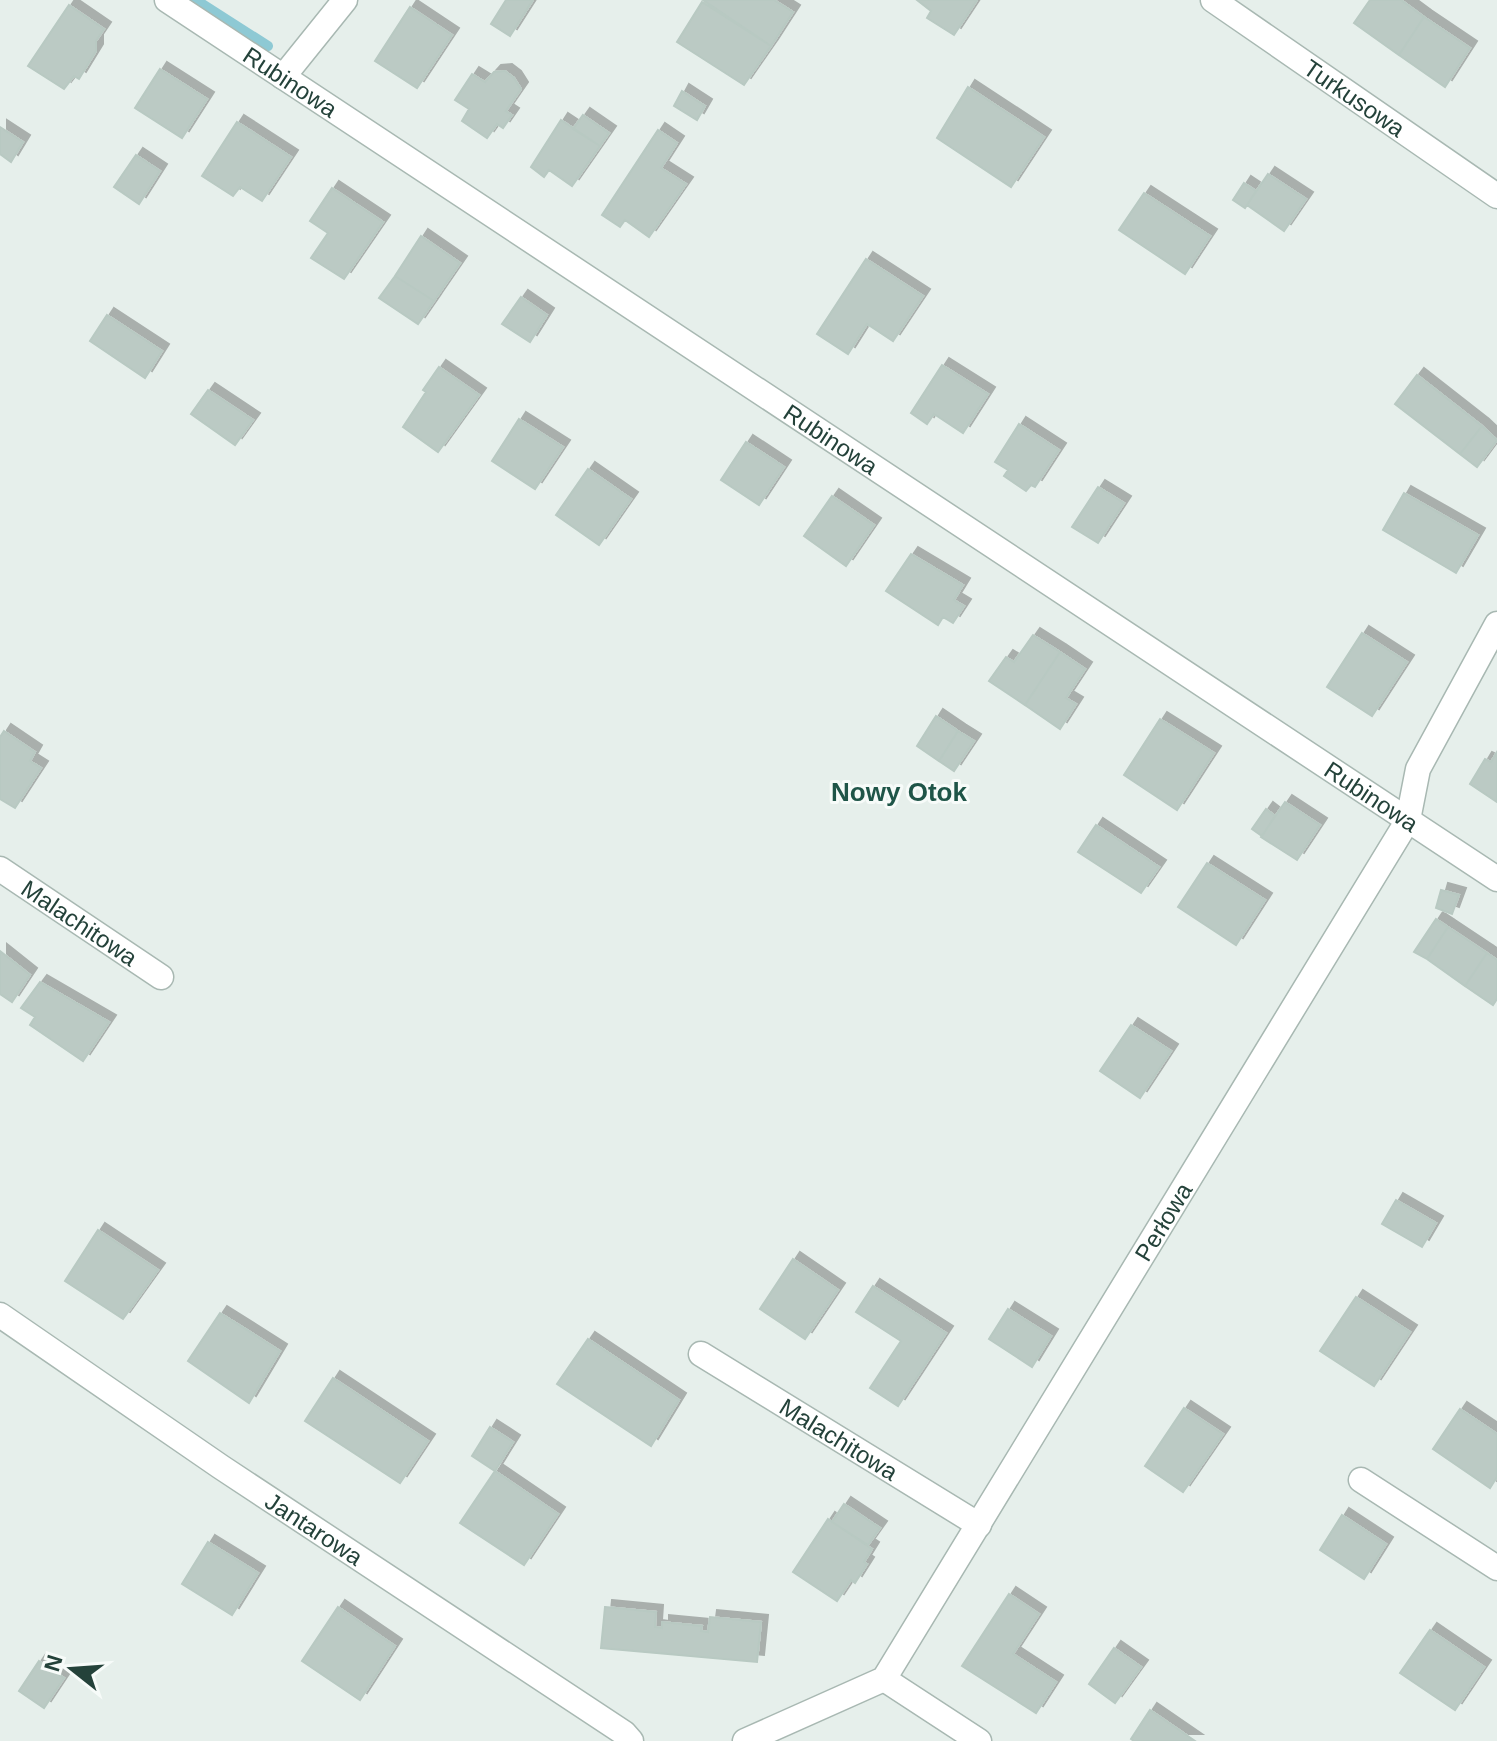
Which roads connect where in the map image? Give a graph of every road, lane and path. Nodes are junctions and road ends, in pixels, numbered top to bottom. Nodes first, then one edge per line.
1 (167, 0) edge
2 (345, 0) edge
3 (1213, 0) edge
4 (283, 77) junction
5 (1497, 196) edge
6 (1497, 624) edge
7 (1408, 820) junction
8 (0, 869) edge
9 (1497, 879) edge
10 (161, 977) dead end
11 (0, 1315) edge
12 (701, 1354) dead end
13 (1361, 1480) dead end
14 (979, 1525) junction
15 (1497, 1568) edge
16 (884, 1679) junction
17 (631, 1741) edge
18 (745, 1741) edge
19 (979, 1741) edge

1 - 4 street, Rubinowa
2 - 4 street
3 - 5 street, Turkusowa
4 - 7 street, Rubinowa
6 - 7 street, Perłowa
7 - 9 street, Rubinowa
7 - 14 street, Perłowa
8 - 10 street, Malachitowa
11 - 17 street, Jantarowa
12 - 14 street, Malachitowa
13 - 15 street
14 - 16 street, Perłowa
16 - 18 street
16 - 19 street

